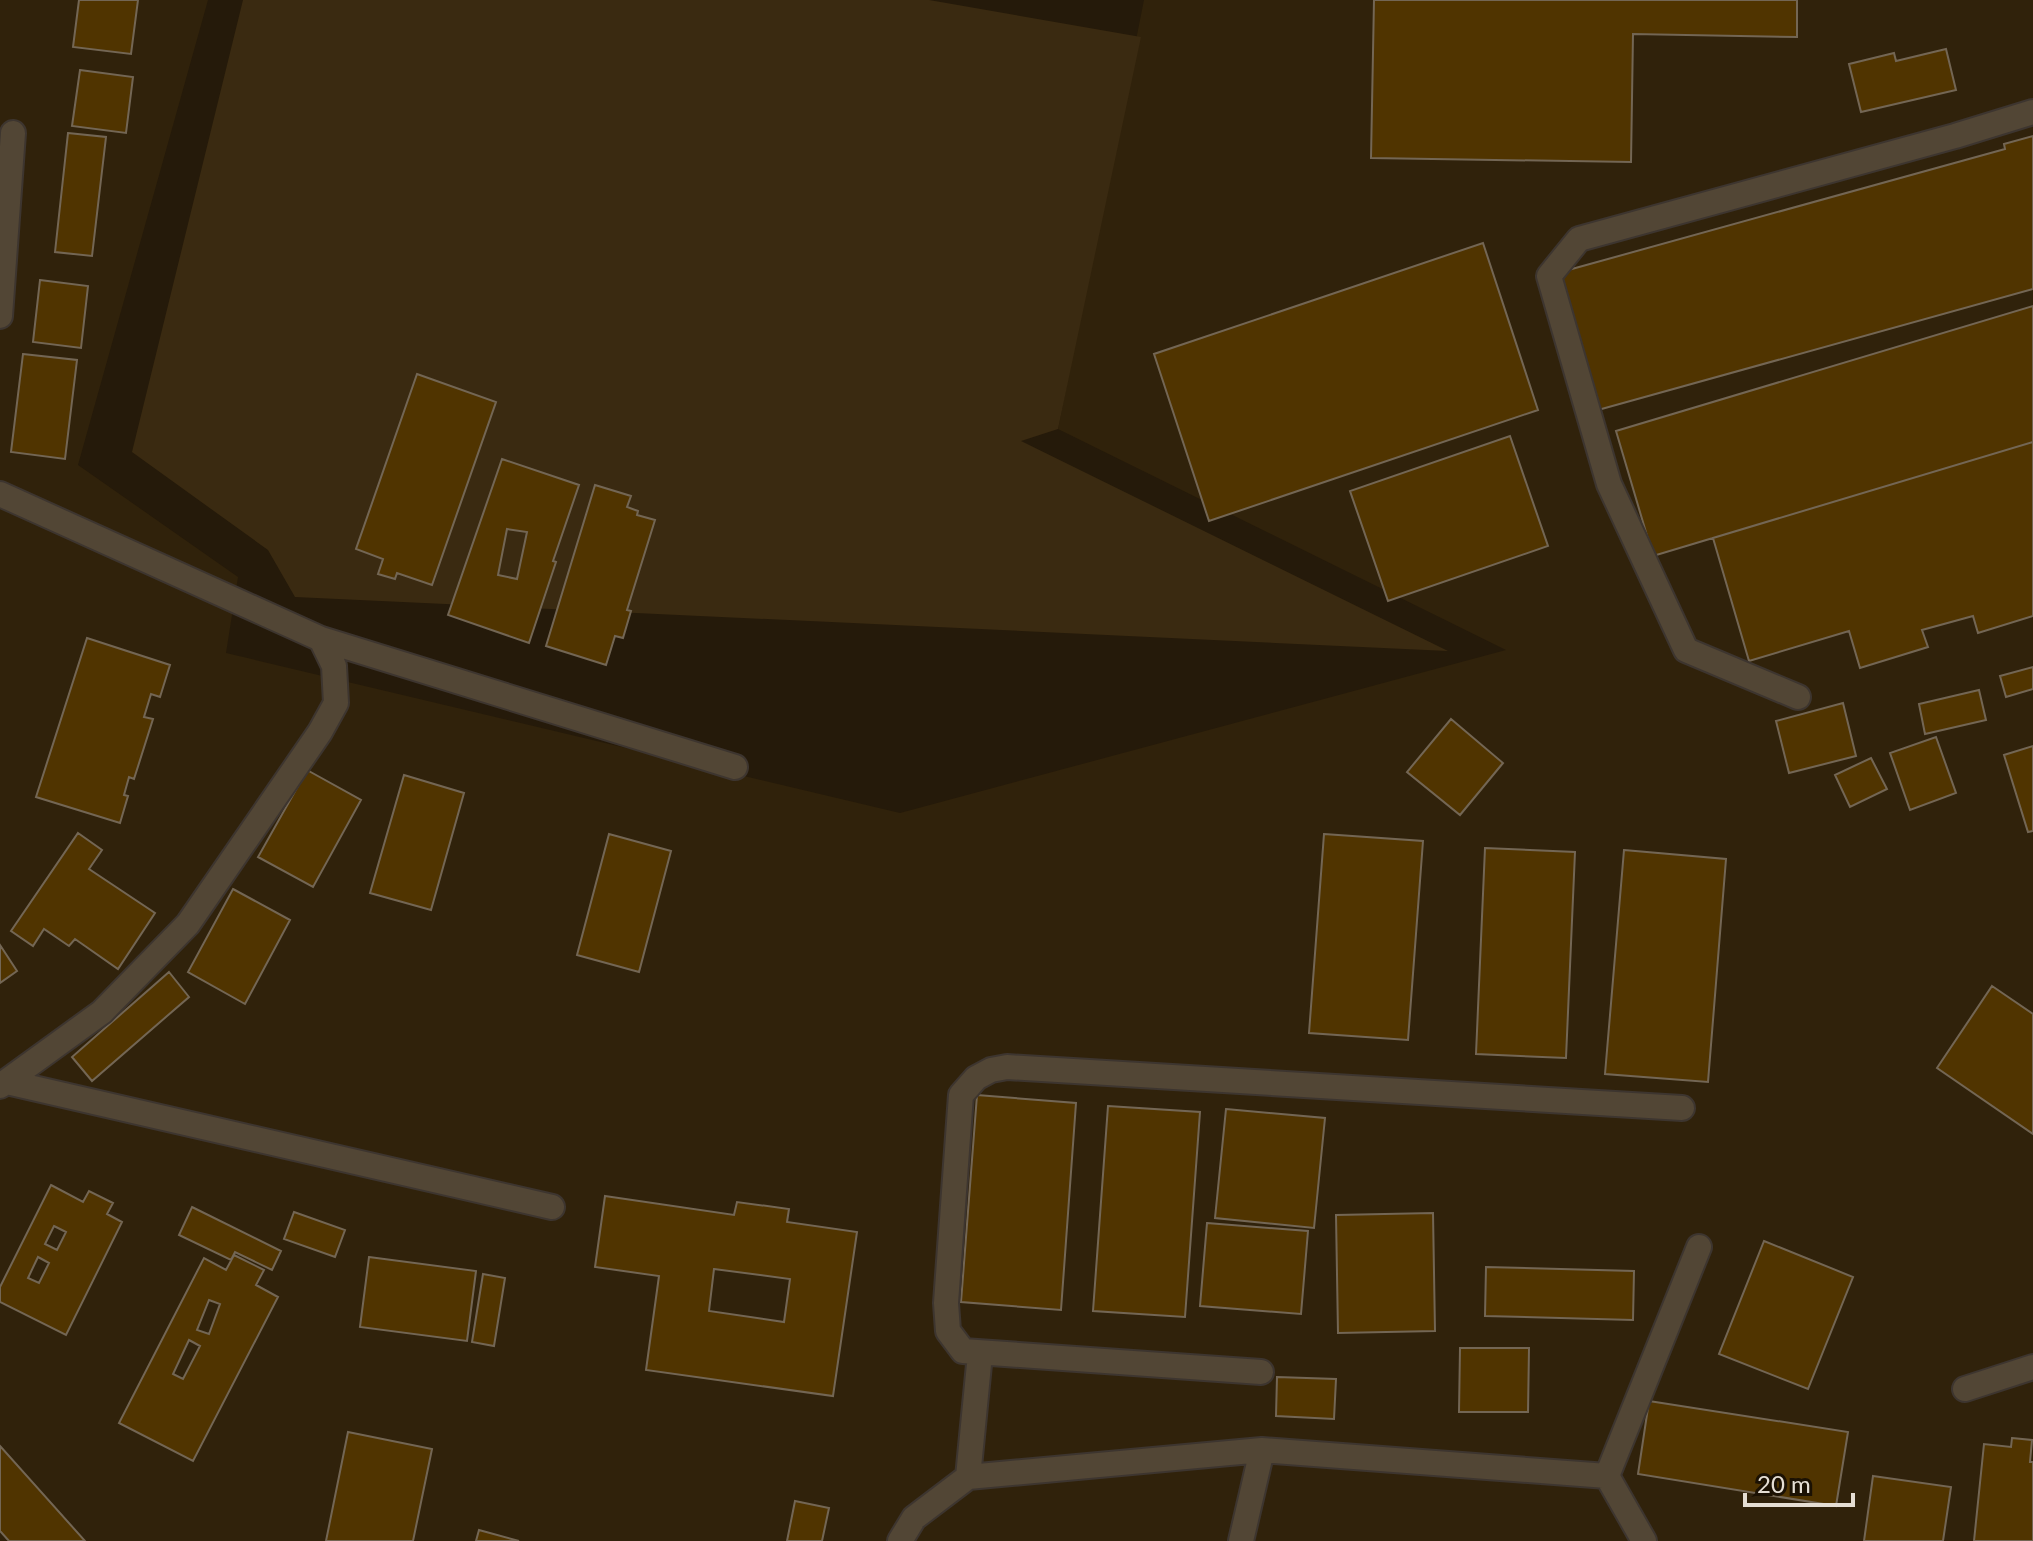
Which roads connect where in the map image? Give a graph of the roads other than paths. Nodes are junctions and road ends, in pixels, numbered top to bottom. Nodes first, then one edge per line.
1 (2033, 112) edge
2 (13, 133) dead end
3 (0, 316) edge
4 (0, 494) edge
5 (321, 639) junction
6 (1798, 697) dead end
7 (735, 767) dead end
8 (3, 1084) edge
9 (1682, 1108) dead end
10 (552, 1207) dead end
11 (1699, 1247) dead end
12 (980, 1354) junction
13 (2033, 1367) edge
14 (1261, 1372) dead end
15 (1965, 1389) dead end
16 (1262, 1450) junction
17 (1607, 1476) junction
18 (968, 1477) junction
19 (900, 1541) edge
20 (1241, 1541) edge
21 (1644, 1541) edge

1 - 6 lane
2 - 3 lane
4 - 5 lane
5 - 7 lane
5 - 8 lane
8 - 10 lane
9 - 12 lane
11 - 17 lane
12 - 14 lane
12 - 18 lane
13 - 15 lane
16 - 17 lane
16 - 18 lane
16 - 20 lane
17 - 21 lane
18 - 19 lane

